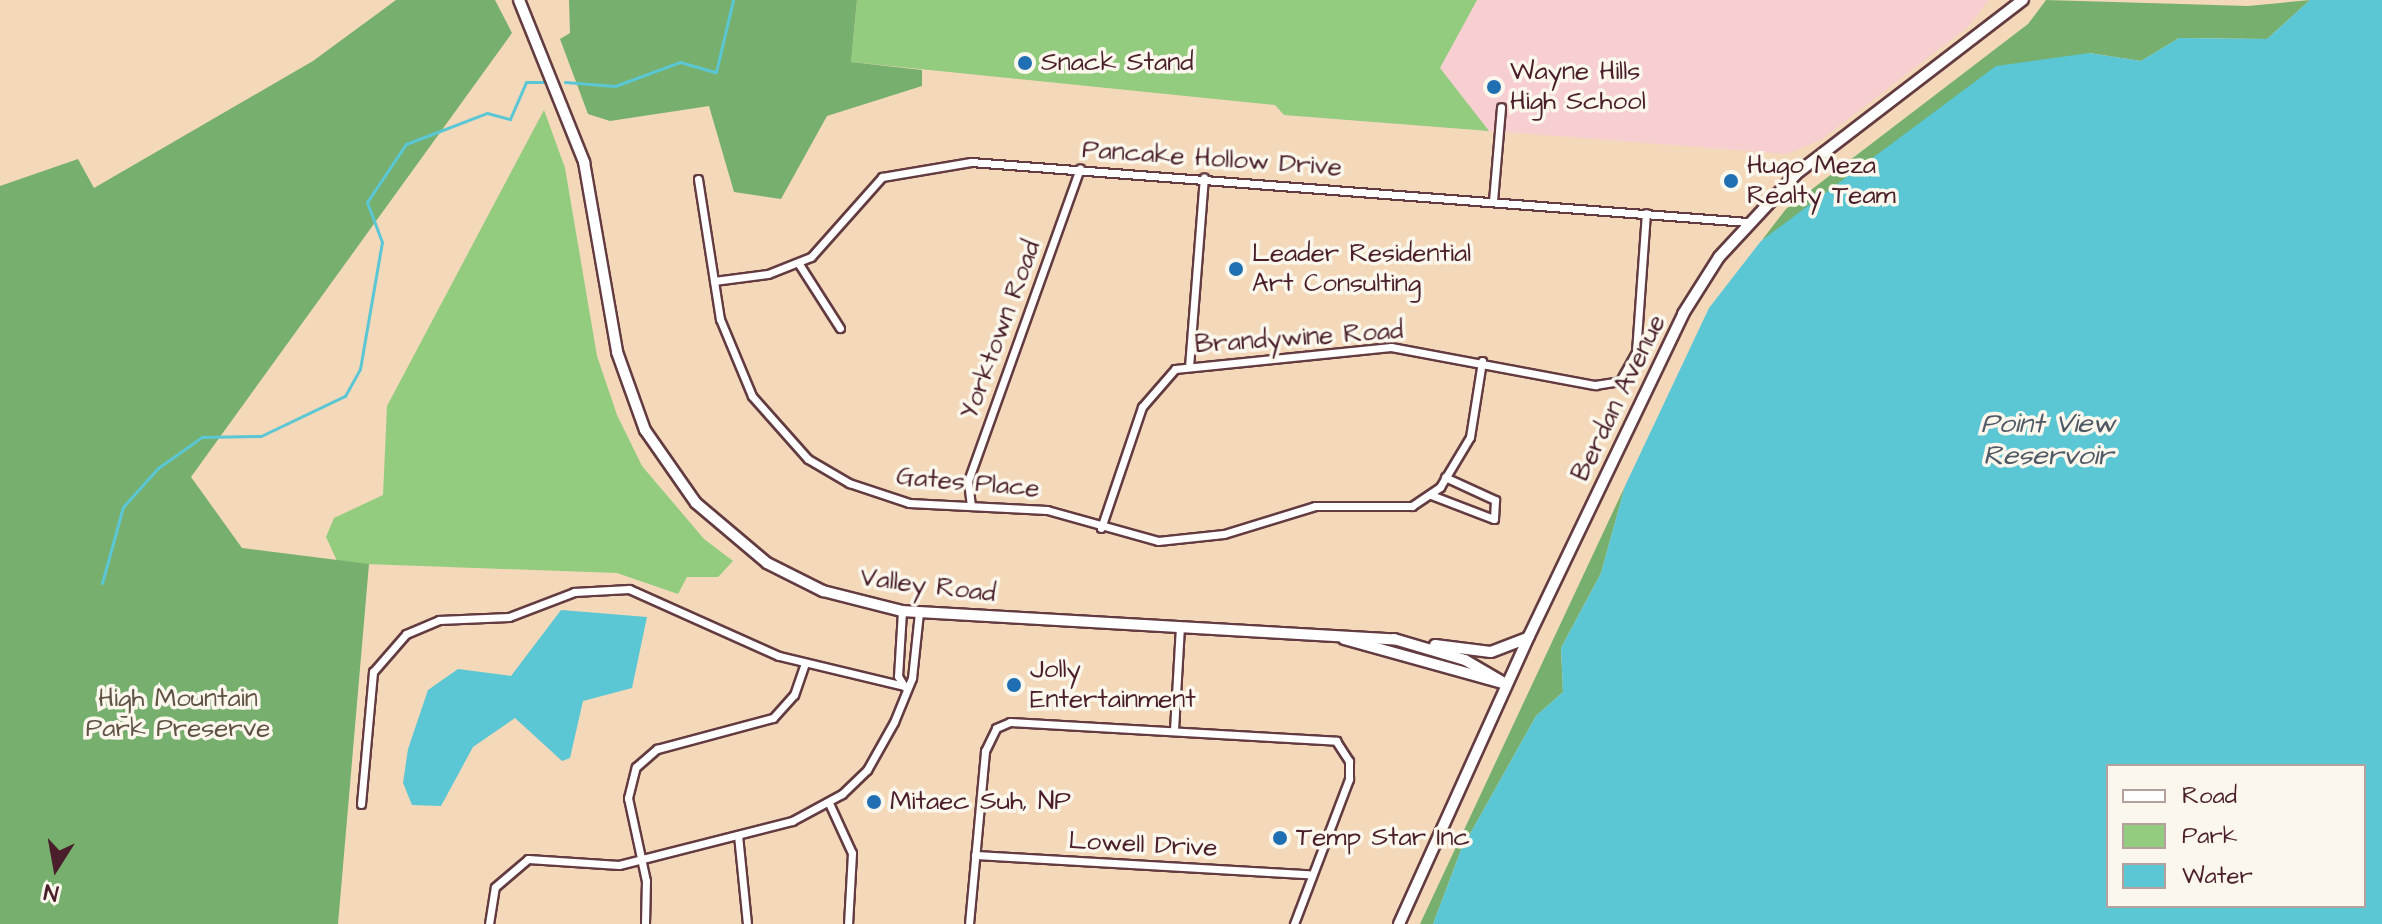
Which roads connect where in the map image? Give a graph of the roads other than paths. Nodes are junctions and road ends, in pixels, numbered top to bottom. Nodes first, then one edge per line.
1 (519, 0) edge
2 (2023, 0) edge
3 (1501, 107) dead end
4 (1080, 168) junction
5 (1204, 178) junction
6 (698, 179) dead end
7 (1493, 201) junction
8 (1646, 213) junction
9 (1747, 222) junction
10 (799, 264) junction
11 (714, 281) junction
12 (840, 328) dead end
13 (1482, 361) junction
14 (1189, 367) junction
15 (1445, 477) junction
16 (1431, 495) junction
17 (971, 506) junction
18 (1101, 528) junction
19 (902, 611) junction
20 (919, 612) junction
21 (1180, 626) junction
22 (1529, 636) junction
23 (1341, 638) junction
24 (1404, 641) junction
25 (805, 663) junction
26 (1506, 684) junction
27 (904, 686) junction
28 (1174, 730) junction
29 (829, 803) junction
30 (361, 804) dead end
31 (738, 835) junction
32 (975, 855) junction
33 (640, 860) junction
34 (1308, 874) junction
35 (489, 924) edge
36 (645, 924) edge
37 (747, 924) edge
38 (848, 924) edge
39 (969, 924) edge
40 (1294, 924) edge
41 (1399, 924) edge

1 - 19 main road, Valley Road
2 - 9 main road, Berdan Avenue
3 - 7 street
4 - 5 street, Pancake Hollow Drive
4 - 10 street, Pancake Hollow Drive
4 - 17 street, Yorktown Road
5 - 7 street, Pancake Hollow Drive
5 - 14 street
6 - 11 street, Gates Place
7 - 8 street, Pancake Hollow Drive
8 - 9 street, Pancake Hollow Drive
8 - 13 street, Brandywine Road
9 - 22 main road, Berdan Avenue
10 - 11 street, Pancake Hollow Drive
10 - 12 street
11 - 17 street, Gates Place
13 - 14 street, Brandywine Road
13 - 15 street
14 - 18 street, Brandywine Road
15 - 16 street
15 - 16 street
16 - 18 street, Gates Place
17 - 18 street, Gates Place
19 - 20 main road, Valley Road
19 - 27 street
20 - 21 main road, Valley Road
20 - 27 street
21 - 23 main road, Valley Road
21 - 28 street
22 - 24 main road
22 - 26 main road, Berdan Avenue
23 - 24 main road, Valley Road
23 - 26 main road, Valley Road
24 - 26 main road, Valley Road
25 - 27 street
25 - 30 street
25 - 33 street
26 - 41 main road, Berdan Avenue
27 - 29 street
28 - 32 street
28 - 34 street
29 - 31 street
29 - 38 street
31 - 33 street
31 - 37 street
32 - 34 street, Lowell Drive
32 - 39 street
33 - 35 street
33 - 36 street
34 - 40 street

